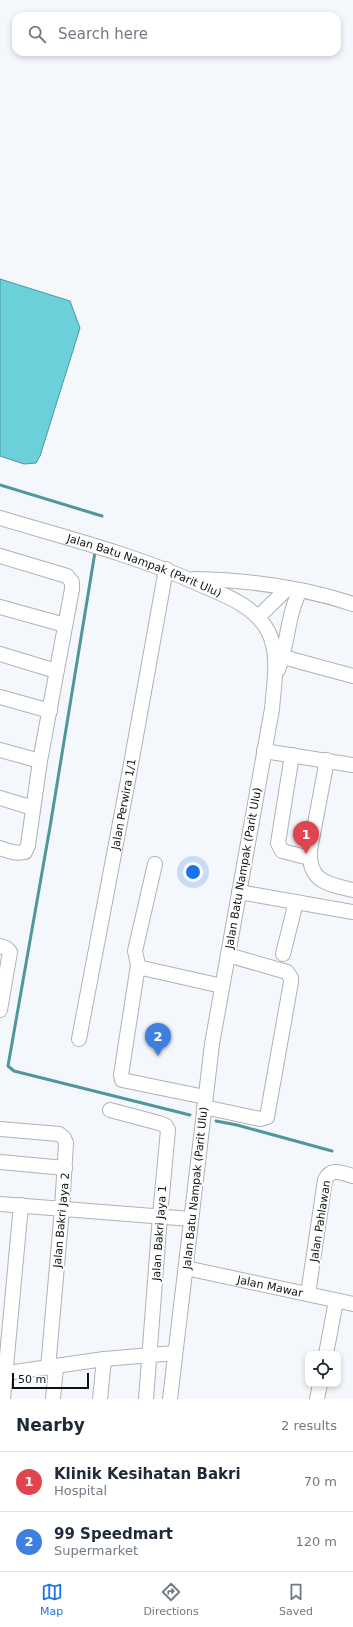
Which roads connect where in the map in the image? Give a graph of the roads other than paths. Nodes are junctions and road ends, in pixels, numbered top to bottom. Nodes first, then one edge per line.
1 (0, 518) edge
2 (0, 556) edge
3 (166, 569) junction
4 (187, 578) junction
5 (294, 589) junction
6 (353, 604) edge
7 (0, 607) edge
8 (258, 617) junction
9 (65, 625) junction
10 (0, 654) edge
11 (283, 656) junction
12 (56, 671) junction
13 (353, 676) edge
14 (274, 678) junction
15 (0, 697) edge
16 (50, 711) junction
17 (0, 750) edge
18 (264, 751) junction
19 (292, 755) junction
20 (327, 760) junction
21 (40, 762) junction
22 (353, 765) edge
23 (0, 798) edge
24 (33, 808) junction
25 (0, 848) edge
26 (310, 858) junction
27 (155, 864) dead end
28 (353, 890) edge
29 (239, 892) junction
30 (296, 902) junction
31 (353, 912) edge
32 (0, 946) edge
33 (283, 954) dead end
34 (228, 955) junction
35 (138, 966) junction
36 (222, 986) junction
37 (0, 1010) edge
38 (79, 1039) dead end
39 (204, 1102) junction
40 (110, 1110) dead end
41 (0, 1129) edge
42 (0, 1162) edge
43 (65, 1168) junction
44 (353, 1176) edge
45 (0, 1204) edge
46 (21, 1205) junction
47 (62, 1209) junction
48 (160, 1216) junction
49 (191, 1219) junction
50 (186, 1268) junction
51 (308, 1294) junction
52 (336, 1300) junction
53 (353, 1304) edge
54 (327, 1351) edge
55 (176, 1352) junction
56 (151, 1354) junction
57 (104, 1359) junction
58 (52, 1368) junction
59 (3, 1374) edge
60 (319, 1387) edge
61 (3, 1399) edge
62 (53, 1399) edge
63 (100, 1399) edge
64 (146, 1399) edge
65 (170, 1399) edge
66 (317, 1399) edge

1 - 3 street, Jalan Batu Nampak (Parit Ulu)
2 - 9 street
3 - 4 street, Jalan Batu Nampak (Parit Ulu)
3 - 38 street, Jalan Perwira 1/1
4 - 5 street
4 - 8 street, Jalan Batu Nampak (Parit Ulu)
5 - 6 street
5 - 8 street
5 - 11 street
7 - 9 street
8 - 14 street, Jalan Batu Nampak (Parit Ulu)
9 - 12 street
10 - 12 street
11 - 13 street
11 - 14 street
12 - 16 street
14 - 18 street, Jalan Batu Nampak (Parit Ulu)
15 - 16 street
16 - 21 street
17 - 21 street
18 - 19 street
18 - 29 street, Jalan Batu Nampak (Parit Ulu)
19 - 20 street
19 - 26 street
20 - 22 street
20 - 26 street
21 - 24 street
23 - 24 street
24 - 25 street
26 - 28 street
27 - 35 street
29 - 30 street
29 - 34 street, Jalan Batu Nampak (Parit Ulu)
30 - 31 street
30 - 33 street
32 - 37 street
34 - 36 street, Jalan Batu Nampak (Parit Ulu)
34 - 39 street
35 - 36 street
35 - 39 street
36 - 39 street, Jalan Batu Nampak (Parit Ulu)
39 - 49 street, Jalan Batu Nampak (Parit Ulu)
40 - 48 street, Jalan Bakri Jaya 1
41 - 43 street, Jalan Bakri Jaya 2
42 - 43 street
43 - 47 street, Jalan Bakri Jaya 2
44 - 51 street, Jalan Pahlawan
45 - 46 street
46 - 47 street
46 - 59 street
47 - 48 street
47 - 58 street, Jalan Bakri Jaya 2
48 - 49 street
48 - 56 street, Jalan Bakri Jaya 1
49 - 50 street, Jalan Batu Nampak (Parit Ulu)
50 - 51 street, Jalan Mawar
50 - 55 street, Jalan Batu Nampak (Parit Ulu)
51 - 52 street, Jalan Mawar
52 - 53 street, Jalan Mawar
52 - 54 street
55 - 56 street
55 - 65 street, Jalan Batu Nampak (Parit Ulu)
56 - 57 street
56 - 64 street, Jalan Bakri Jaya 1
57 - 58 street
57 - 63 street
58 - 59 street
58 - 62 street, Jalan Bakri Jaya 2
59 - 61 street
60 - 66 street

